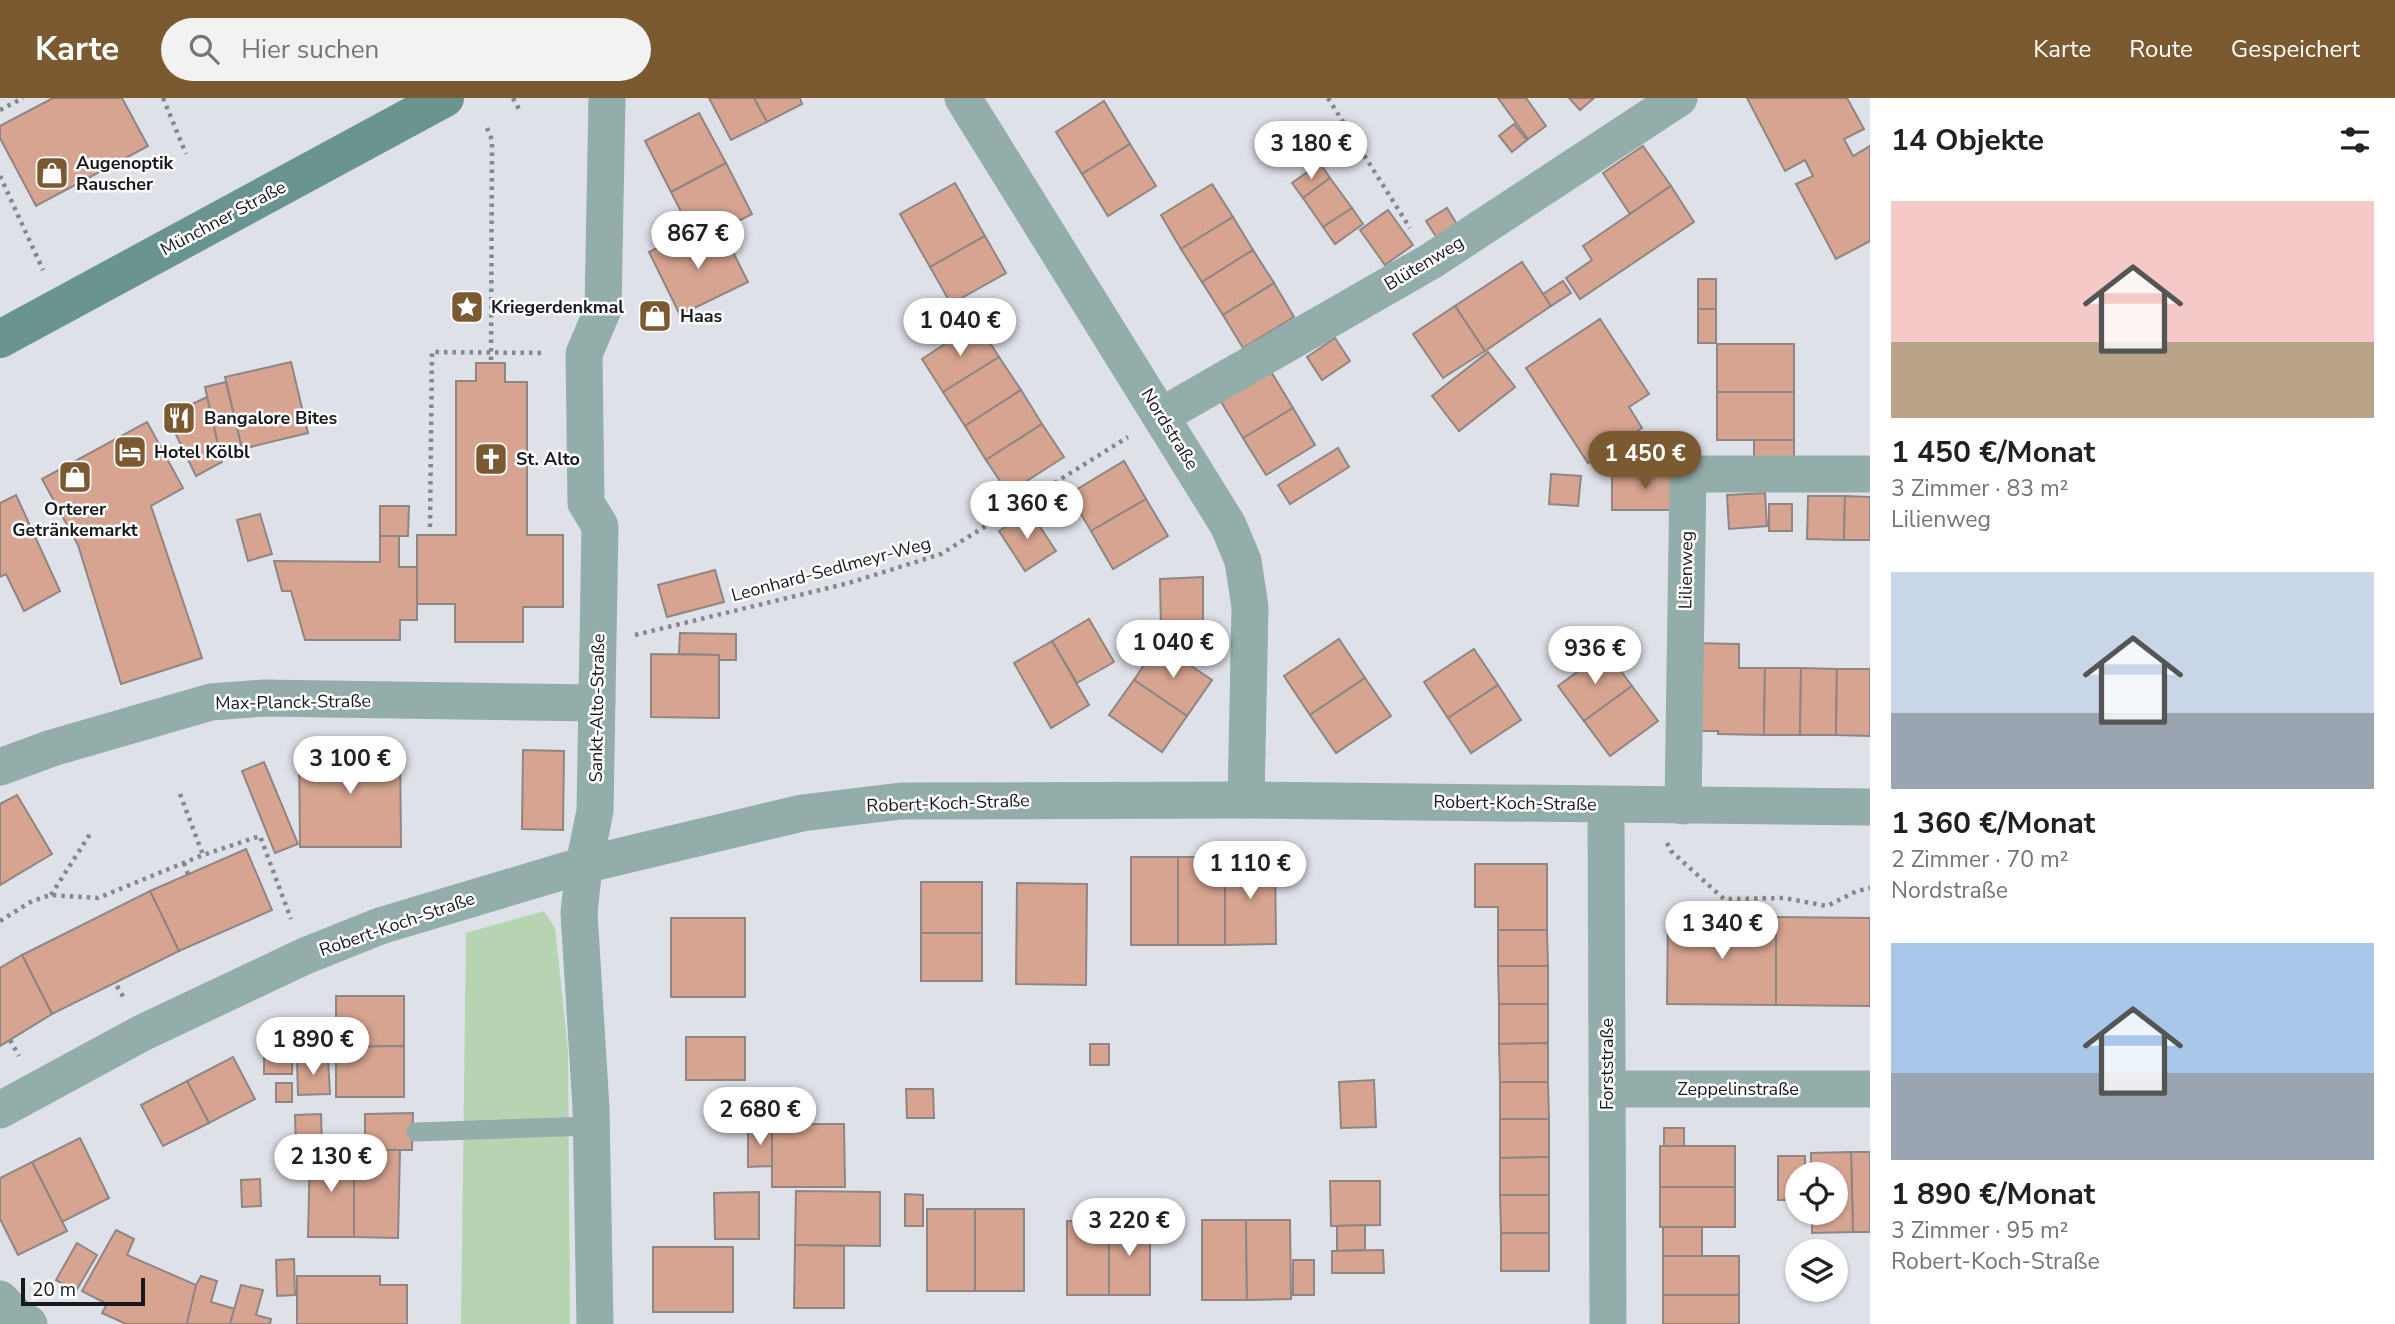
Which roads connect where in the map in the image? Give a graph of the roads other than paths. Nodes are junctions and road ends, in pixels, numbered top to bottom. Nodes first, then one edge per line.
1 (445, 98) edge
2 (607, 98) edge
3 (962, 98) edge
4 (1679, 98) edge
5 (0, 339) edge
6 (1161, 415) junction
7 (1870, 474) edge
8 (597, 703) junction
9 (0, 767) edge
10 (1246, 800) junction
11 (1606, 805) junction
12 (1683, 806) junction
13 (1870, 807) edge
14 (584, 865) junction
15 (1607, 1088) junction
16 (1870, 1088) edge
17 (0, 1110) edge
18 (591, 1126) junction
19 (416, 1132) dead end
20 (0, 1299) edge
21 (29, 1324) edge
22 (595, 1324) edge
23 (1608, 1324) edge

1 - 5 main road, Münchner Straße
2 - 8 street, Sankt-Alto-Straße
3 - 6 street, Nordstraße
4 - 6 street, Blütenweg
6 - 10 street, Nordstraße
7 - 12 street, Lilienweg
8 - 9 street, Max-Planck-Straße
8 - 14 street, Sankt-Alto-Straße
10 - 11 street, Robert-Koch-Straße
10 - 14 street, Robert-Koch-Straße
11 - 12 street, Robert-Koch-Straße
11 - 15 street, Forststraße
12 - 13 street, Robert-Koch-Straße
14 - 17 street, Robert-Koch-Straße
14 - 18 street, Sankt-Alto-Straße
15 - 16 street, Zeppelinstraße
15 - 23 street, Forststraße
18 - 19 lane
18 - 22 street, Sankt-Alto-Straße
20 - 21 street

